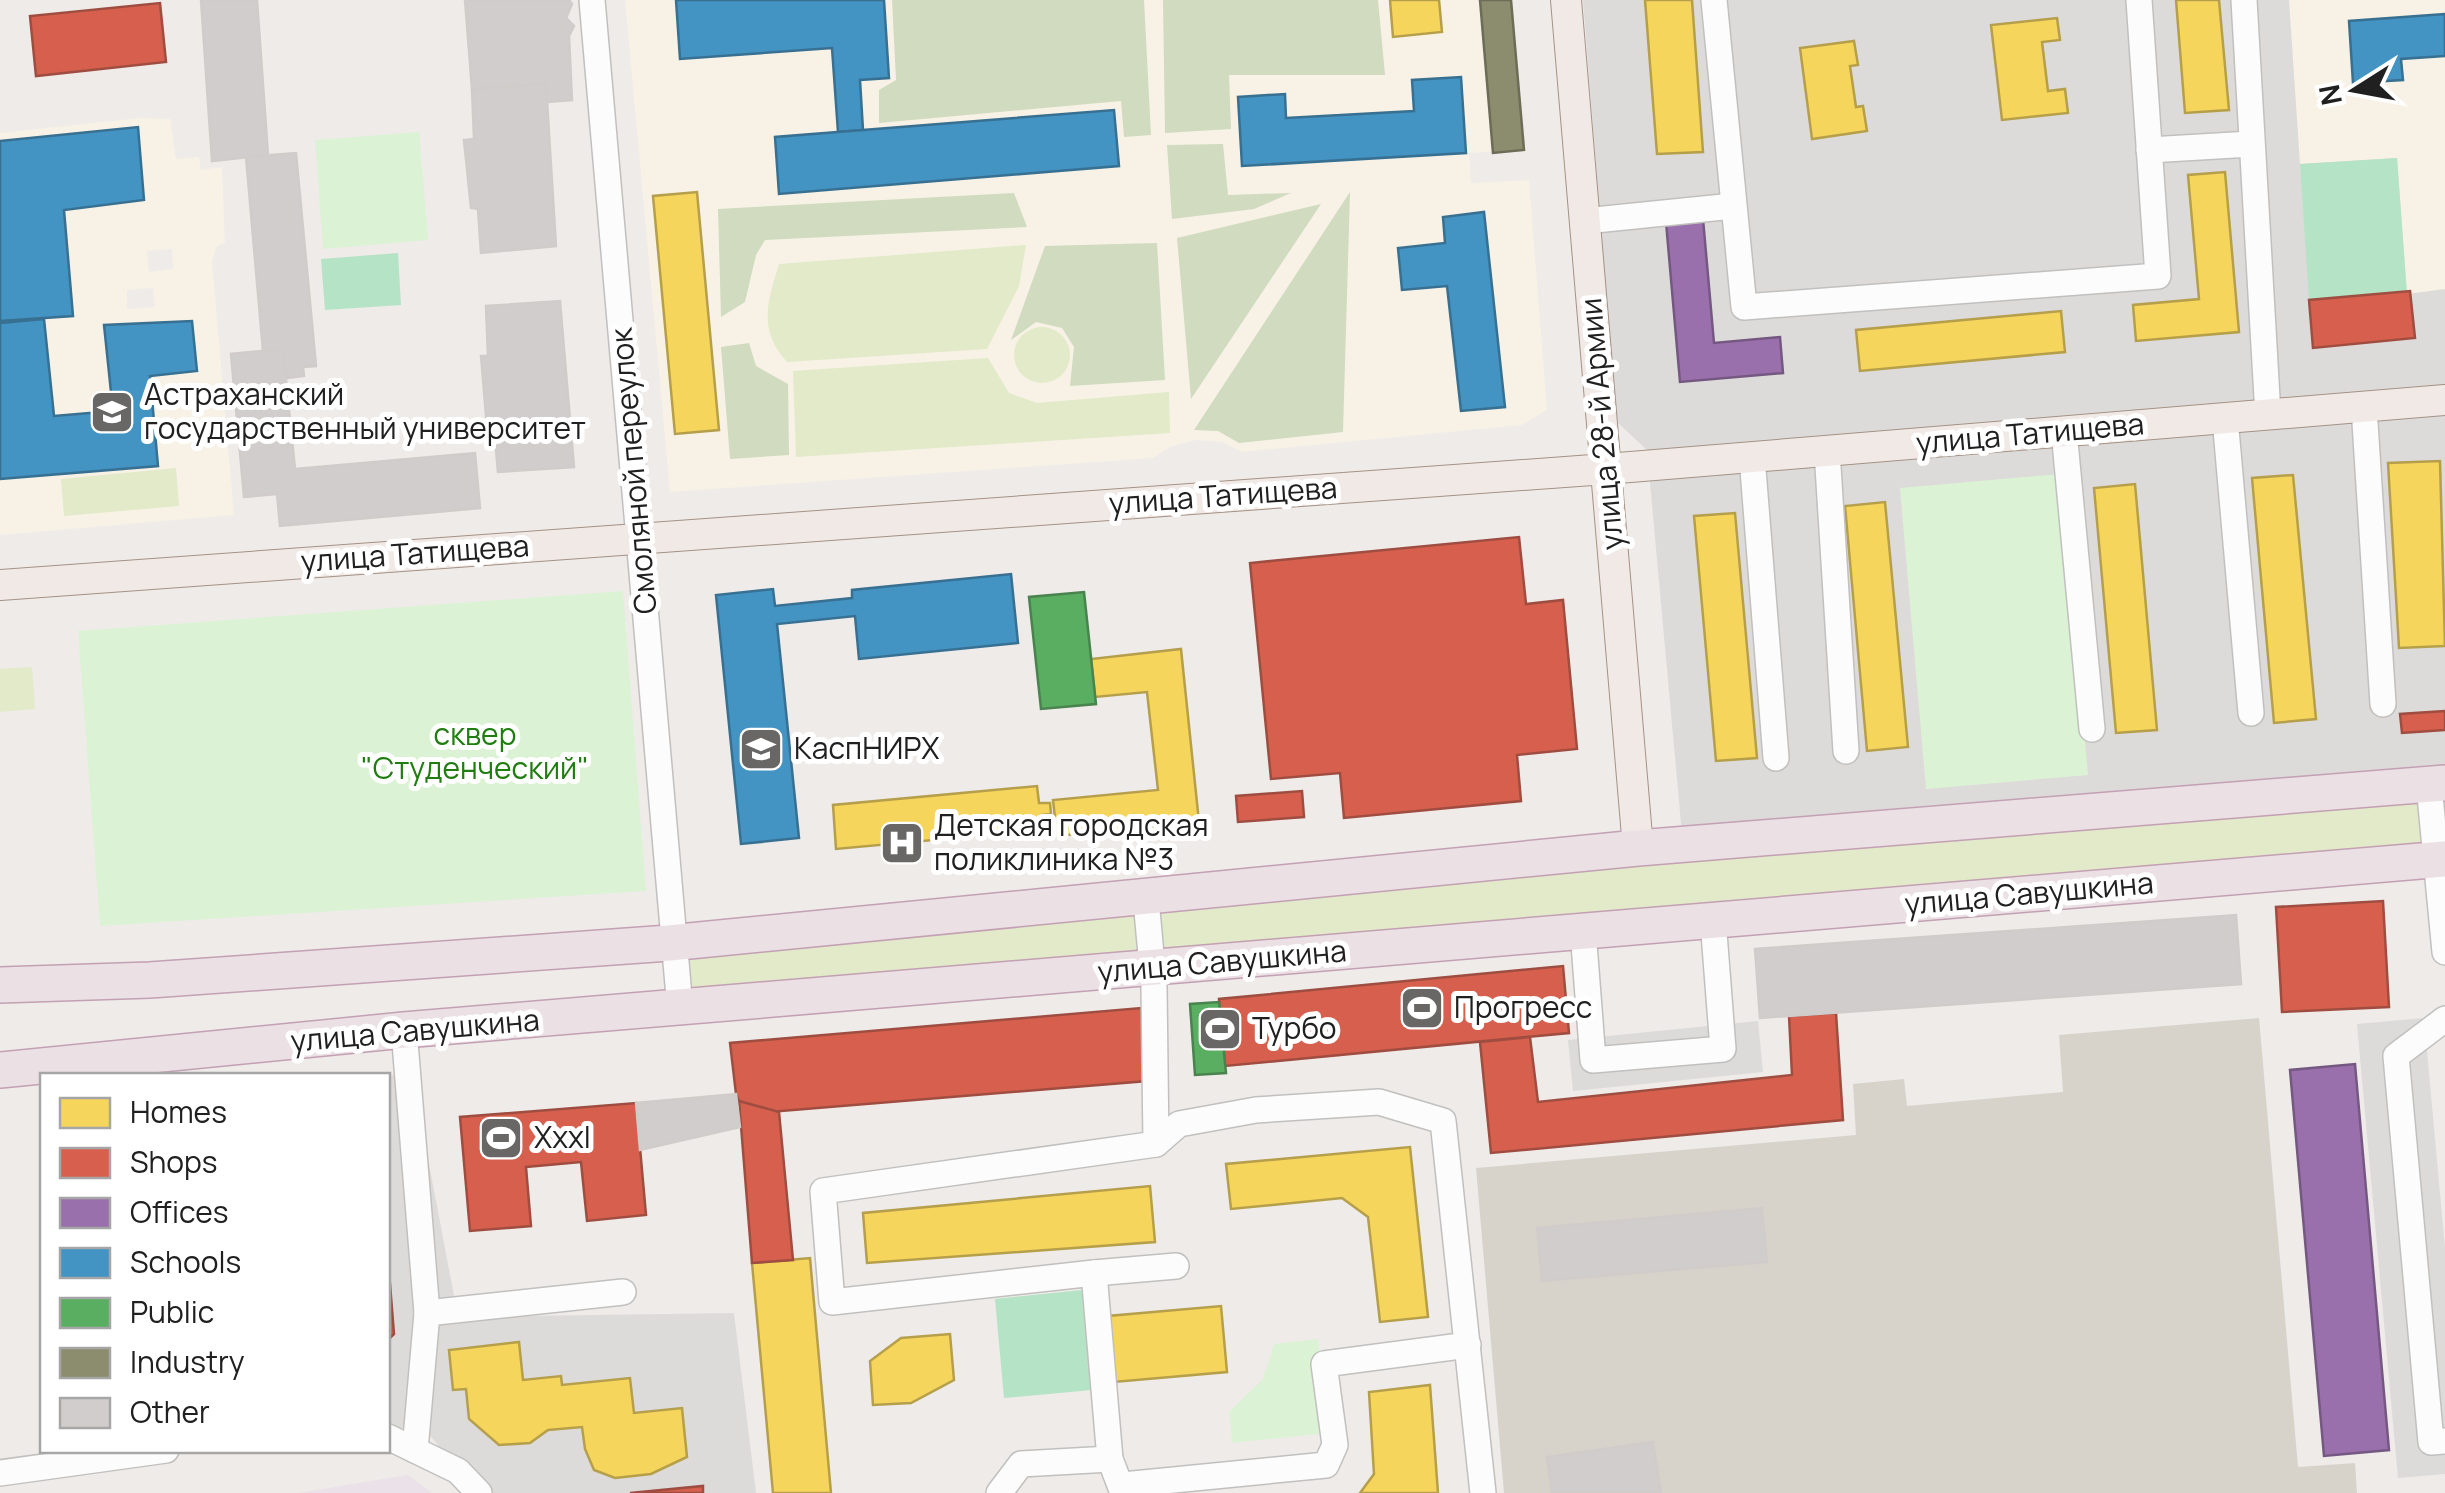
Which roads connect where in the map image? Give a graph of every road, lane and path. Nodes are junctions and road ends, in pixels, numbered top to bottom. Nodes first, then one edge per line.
1 (592, 0) edge
2 (1566, 0) edge
3 (1714, 0) edge
4 (2139, 0) edge
5 (2244, 0) edge
6 (2250, 144) junction
7 (2149, 150) junction
8 (1733, 206) junction
9 (1585, 221) junction
10 (2445, 400) edge
11 (2364, 407) junction
12 (2268, 415) junction
13 (2225, 418) junction
14 (2064, 432) junction
15 (1827, 451) junction
16 (1752, 457) junction
17 (1606, 469) junction
18 (640, 537) junction
19 (0, 585) edge
20 (2383, 704) dead end
21 (2251, 713) dead end
22 (2092, 729) dead end
23 (1846, 751) dead end
24 (1776, 758) dead end
25 (2437, 784) edge
26 (1638, 848) junction
27 (2440, 859) edge
28 (1146, 900) junction
29 (1714, 920) junction
30 (1583, 931) junction
31 (676, 942) junction
32 (2445, 952) edge
33 (1152, 968) junction
34 (0, 985) edge
35 (680, 1008) junction
36 (2445, 1019) edge
37 (404, 1030) junction
38 (0, 1070) edge
39 (1156, 1144) junction
40 (1176, 1266) dead end
41 (1094, 1273) junction
42 (623, 1292) dead end
43 (426, 1312) junction
44 (1468, 1345) junction
45 (390, 1438) edge
46 (2445, 1441) edge
47 (416, 1450) junction
48 (144, 1453) edge
49 (1110, 1459) junction
50 (0, 1473) edge
51 (1123, 1489) edge
52 (479, 1493) edge
53 (999, 1493) edge
54 (1483, 1493) edge

1 - 18 street, Смоляной переулок
2 - 9 main road, улица 28-й Армии
3 - 8 street
4 - 7 street
5 - 6 street
6 - 7 street
6 - 12 street
7 - 8 street
8 - 9 street
9 - 17 main road, улица 28-й Армии
10 - 11 main road, улица Татищева
11 - 12 main road, улица Татищева
11 - 20 street
12 - 13 main road, улица Татищева
13 - 14 main road, улица Татищева
13 - 21 street
14 - 15 main road, улица Татищева
14 - 22 street
15 - 16 main road, улица Татищева
15 - 23 street
16 - 17 main road, улица Татищева
16 - 24 street
17 - 18 main road, улица Татищева
17 - 26 main road, улица 28-й Армии
18 - 19 main road, улица Татищева
18 - 31 street, Смоляной переулок
25 - 26 highway
25 - 27 street
26 - 28 highway
27 - 29 highway, улица Савушкина
27 - 32 street
28 - 31 highway
28 - 33 street
29 - 30 highway, улица Савушкина
29 - 30 street
30 - 33 highway, улица Савушкина
31 - 34 highway
31 - 35 street, Смоляной переулок
33 - 35 highway, улица Савушкина
33 - 39 street
35 - 37 highway, улица Савушкина
36 - 46 street
37 - 38 highway, улица Савушкина
37 - 43 street
39 - 41 street
39 - 44 street
40 - 41 street
41 - 49 street
42 - 43 street
43 - 47 street
44 - 51 street
44 - 54 street
45 - 47 street
47 - 52 street
48 - 50 street
49 - 51 street
49 - 53 street

